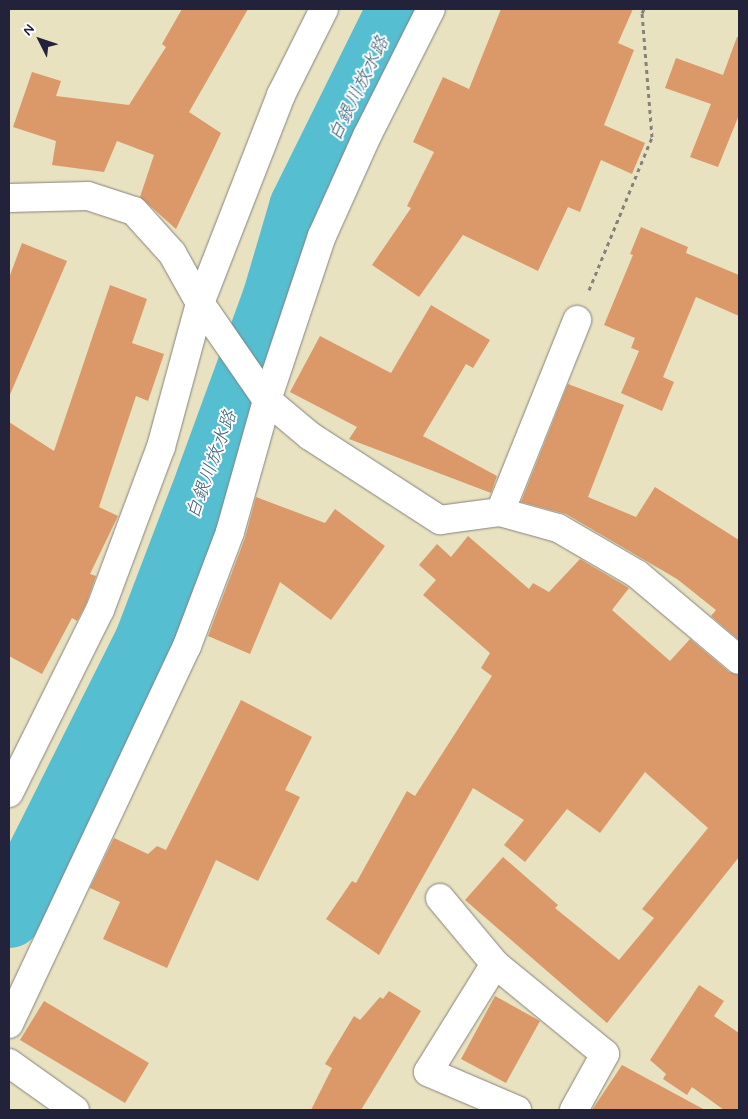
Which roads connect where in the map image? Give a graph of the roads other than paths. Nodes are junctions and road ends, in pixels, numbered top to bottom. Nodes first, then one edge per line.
1 (324, 9) edge
2 (431, 9) edge
3 (9, 198) edge
4 (200, 302) junction
5 (577, 320) road end
6 (267, 400) junction
7 (500, 512) junction
8 (739, 660) edge
9 (9, 793) edge
10 (440, 898) dead end
11 (495, 964) junction
12 (9, 1024) edge
13 (9, 1063) edge
14 (75, 1110) edge
15 (517, 1110) edge
16 (574, 1110) edge

1 - 4 street
2 - 6 street
3 - 4 street
4 - 6 street
4 - 9 street
5 - 7 street
6 - 7 street
6 - 12 street
7 - 8 street
10 - 11 street
11 - 15 street
11 - 16 street
13 - 14 street

